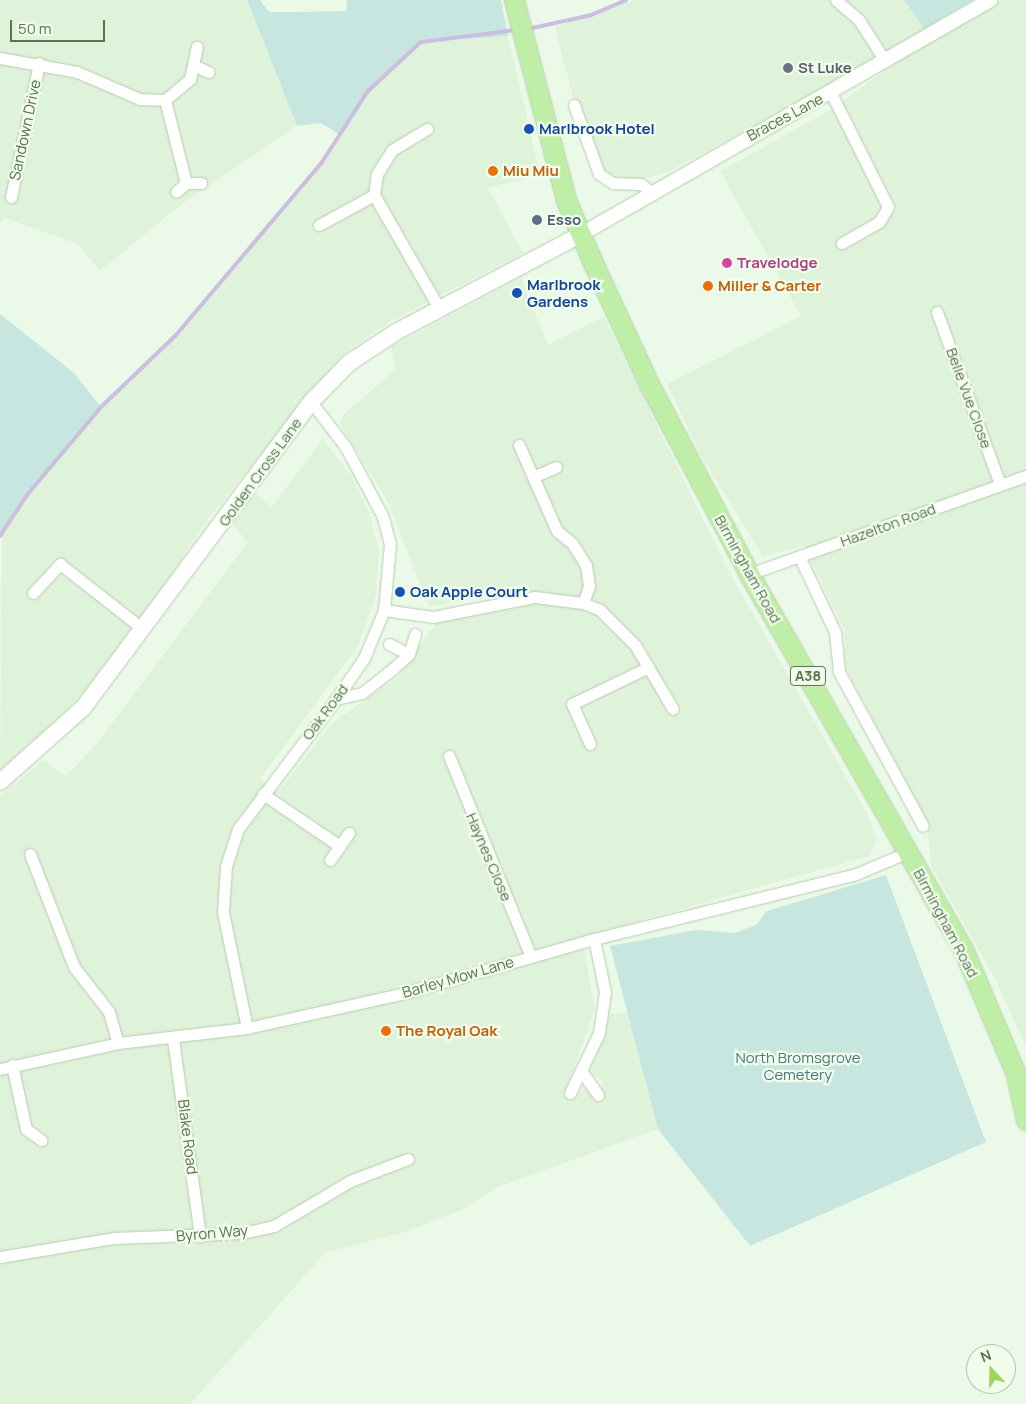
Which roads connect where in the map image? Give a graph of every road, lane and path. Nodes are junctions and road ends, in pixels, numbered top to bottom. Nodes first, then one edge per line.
1 (514, 0) edge
2 (836, 0) edge
3 (991, 0) edge
4 (197, 47) dead end
5 (0, 58) edge
6 (886, 61) junction
7 (39, 63) junction
8 (194, 65) junction
9 (209, 72) dead end
10 (831, 93) junction
11 (165, 100) junction
12 (574, 105) dead end
13 (426, 129) dead end
14 (186, 183) junction
15 (201, 183) dead end
16 (176, 192) dead end
17 (654, 194) junction
18 (374, 195) junction
19 (11, 197) dead end
20 (319, 225) dead end
21 (580, 235) junction
22 (842, 243) dead end
23 (440, 310) junction
24 (937, 312) dead end
25 (311, 402) junction
26 (519, 445) dead end
27 (556, 467) dead end
28 (534, 476) junction
29 (1025, 479) edge
30 (1000, 484) junction
31 (799, 556) junction
32 (749, 574) junction
33 (32, 594) dead end
34 (584, 603) junction
35 (384, 610) junction
36 (142, 629) junction
37 (415, 634) dead end
38 (389, 644) dead end
39 (409, 654) junction
40 (649, 667) junction
41 (336, 699) junction
42 (673, 709) dead end
43 (590, 744) dead end
44 (449, 756) dead end
45 (0, 782) edge
46 (263, 794) junction
47 (923, 826) dead end
48 (349, 833) dead end
49 (338, 845) junction
50 (908, 852) junction
51 (30, 854) dead end
52 (330, 860) dead end
53 (594, 939) junction
54 (531, 957) junction
55 (247, 1028) junction
56 (173, 1039) junction
57 (118, 1043) junction
58 (12, 1065) junction
59 (0, 1069) edge
60 (582, 1072) junction
61 (1021, 1073) edge
62 (570, 1093) dead end
63 (598, 1095) dead end
64 (1026, 1120) edge
65 (41, 1140) dead end
66 (408, 1159) dead end
67 (200, 1236) junction
68 (0, 1257) edge

1 - 21 highway, Birmingham Road / A38
2 - 6 street
3 - 6 street, Braces Lane
4 - 8 street
5 - 7 street
6 - 10 street, Braces Lane
7 - 11 street
7 - 19 street, Sandown Drive
8 - 9 street
8 - 11 street
10 - 17 street, Braces Lane
10 - 22 street
11 - 14 street
12 - 17 street
13 - 18 street
14 - 15 street
14 - 16 street
17 - 21 street, Braces Lane
18 - 20 street
18 - 23 street
21 - 23 main road, Golden Cross Lane
21 - 32 highway, Birmingham Road / A38
23 - 25 main road, Golden Cross Lane
24 - 30 street, Belle Vue Close
25 - 35 street, Oak Road
25 - 36 main road, Golden Cross Lane
26 - 28 street
27 - 28 street
28 - 34 street
29 - 30 street, Hazelton Road
30 - 31 street, Hazelton Road
31 - 32 street, Hazelton Road
31 - 47 street
32 - 50 highway, Birmingham Road / A38
33 - 36 street
34 - 35 street
34 - 40 street
35 - 41 street, Oak Road
36 - 45 main road, Golden Cross Lane
37 - 39 street
38 - 39 street
39 - 41 street
40 - 42 street
40 - 43 street
41 - 46 street, Oak Road
44 - 54 street, Haynes Close
46 - 49 street
46 - 55 street, Oak Road
48 - 49 street
49 - 52 street
50 - 53 street, Barley Mow Lane
50 - 61 highway, Birmingham Road / A38
51 - 57 street
53 - 54 street, Barley Mow Lane
53 - 60 street
54 - 55 street, Barley Mow Lane
55 - 56 street, Barley Mow Lane
56 - 57 street, Barley Mow Lane
56 - 67 street, Blake Road
57 - 58 street, Barley Mow Lane
58 - 59 street, Barley Mow Lane
58 - 65 street
60 - 62 street
60 - 63 street
61 - 64 highway, Birmingham Road / A38
66 - 67 street, Byron Way
67 - 68 street, Byron Way

